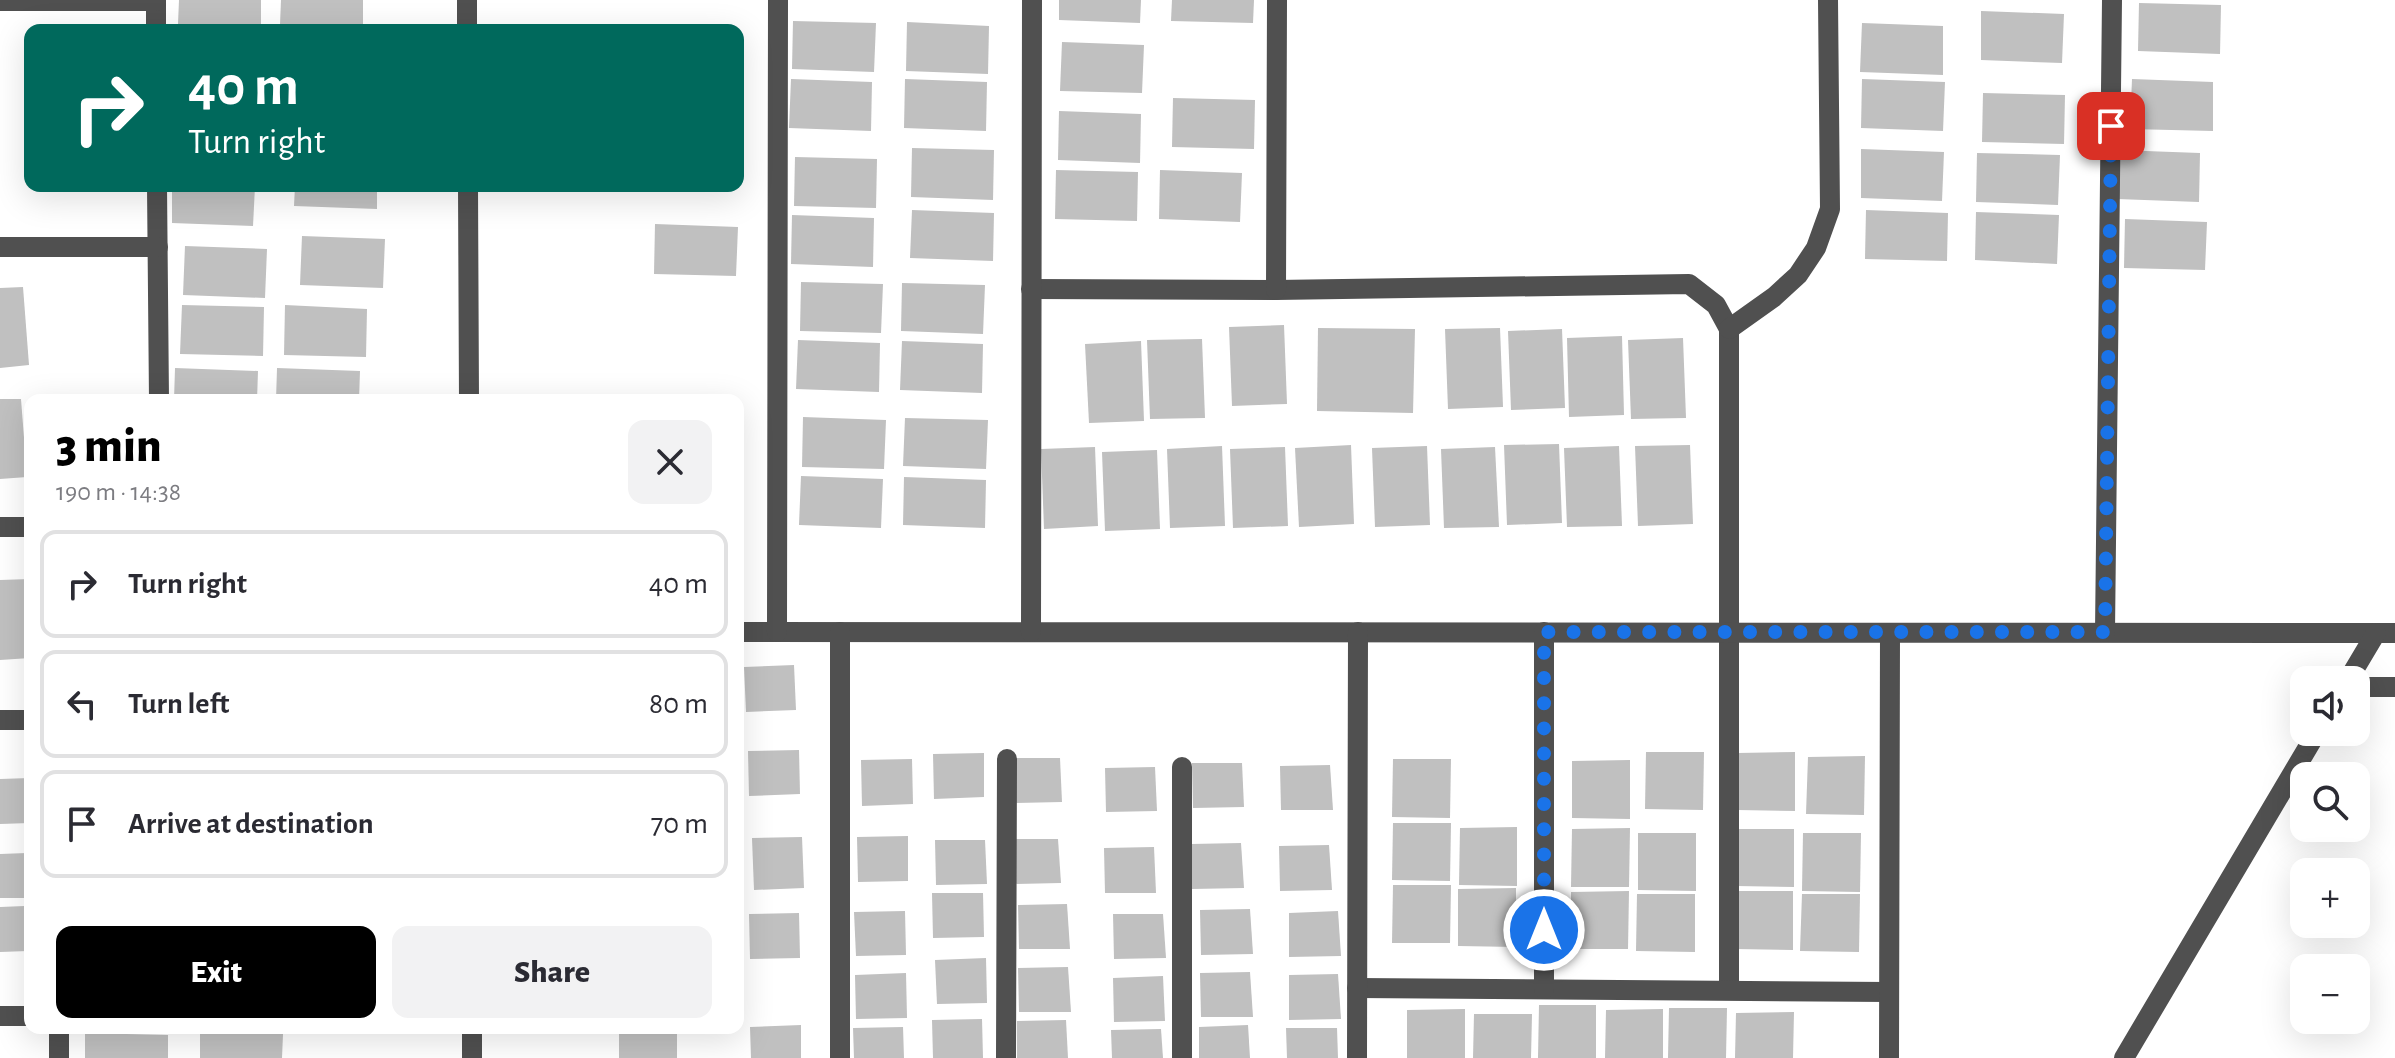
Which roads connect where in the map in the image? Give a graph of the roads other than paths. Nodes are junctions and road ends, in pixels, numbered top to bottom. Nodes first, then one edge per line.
1 (156, 0) edge
2 (467, 0) edge
3 (778, 0) edge
4 (1032, 0) edge
5 (1277, 0) edge
6 (1828, 0) edge
7 (2112, 0) edge
8 (0, 1) edge
9 (156, 24) edge
10 (467, 24) edge
11 (157, 192) edge
12 (468, 192) edge
13 (0, 247) edge
14 (158, 247) junction
15 (1031, 289) junction
16 (1276, 290) junction
17 (1729, 329) junction
18 (159, 394) edge
19 (469, 394) edge
20 (0, 527) edge
21 (24, 527) edge
22 (744, 632) edge
23 (777, 632) junction
24 (840, 632) junction
25 (1031, 632) junction
26 (1358, 632) junction
27 (1544, 632) junction
28 (1729, 632) junction
29 (2105, 632) junction
30 (1890, 633) junction
31 (2385, 633) edge
32 (2359, 666) edge
33 (2370, 687) edge
34 (2395, 687) edge
35 (0, 720) edge
36 (24, 720) edge
37 (2309, 746) edge
38 (1007, 759) dead end
39 (1182, 767) dead end
40 (1357, 988) junction
41 (1544, 989) junction
42 (1729, 990) junction
43 (1889, 992) junction
44 (0, 1016) edge
45 (24, 1016) edge
46 (59, 1034) edge
47 (472, 1034) edge
48 (59, 1058) edge
49 (472, 1058) edge
50 (840, 1058) edge
51 (1006, 1058) edge
52 (1182, 1058) edge
53 (1357, 1058) edge
54 (1889, 1058) edge
55 (2124, 1058) edge

1 - 8 street
1 - 9 street
2 - 10 street
3 - 23 street
4 - 15 street
5 - 16 street
6 - 17 street
7 - 29 street
11 - 14 street
12 - 19 street
13 - 14 street
14 - 18 street
15 - 16 street
15 - 25 street
16 - 17 street
17 - 28 street
20 - 21 street
22 - 23 street
23 - 24 street
24 - 25 street
24 - 50 street
25 - 26 street
26 - 27 street
26 - 40 street
27 - 28 street
27 - 41 street
28 - 30 street
28 - 42 street
29 - 30 street
29 - 31 street
30 - 43 street
31 - 32 street
33 - 34 street
35 - 36 street
37 - 55 street
38 - 51 street
39 - 52 street
40 - 41 street
40 - 53 street
41 - 42 street
42 - 43 street
43 - 54 street
44 - 45 street
46 - 48 street
47 - 49 street

